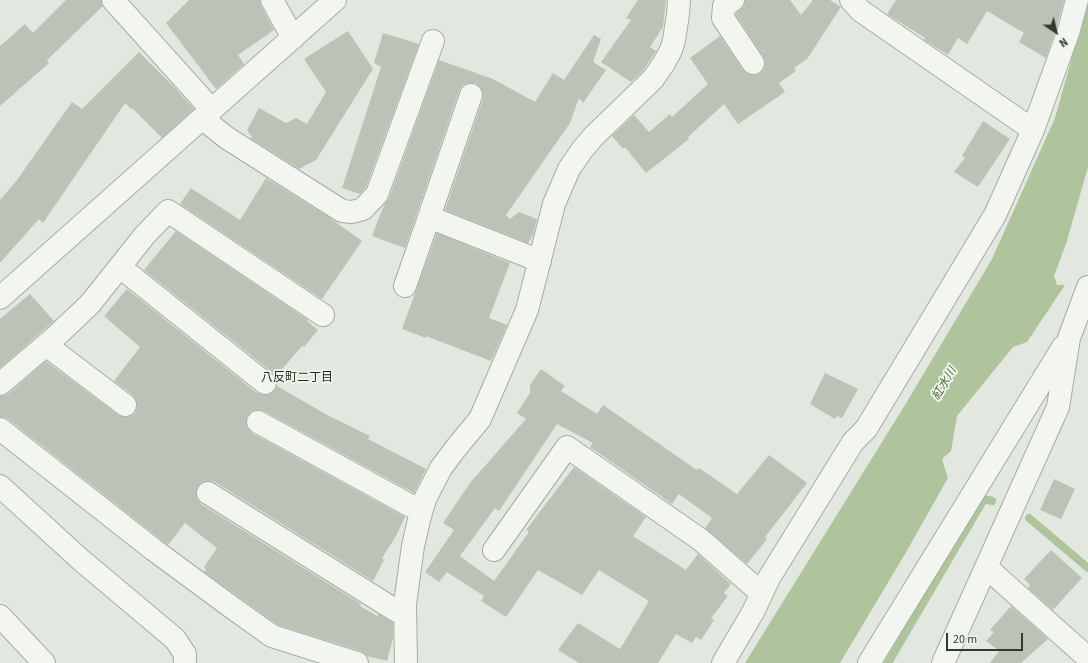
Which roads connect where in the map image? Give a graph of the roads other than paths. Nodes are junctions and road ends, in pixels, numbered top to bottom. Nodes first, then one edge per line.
1 (113, 0) edge
2 (272, 0) edge
3 (335, 0) edge
4 (678, 0) edge
5 (733, 0) edge
6 (851, 0) edge
7 (1078, 0) edge
8 (293, 38) junction
9 (433, 41) dead end
10 (753, 63) dead end
11 (471, 95) dead end
12 (207, 114) junction
13 (1033, 130) junction
14 (429, 217) junction
15 (540, 261) junction
16 (120, 267) junction
17 (405, 286) dead end
18 (1088, 287) edge
19 (0, 298) edge
20 (323, 315) dead end
21 (1069, 338) junction
22 (46, 344) junction
23 (265, 383) dead end
24 (0, 384) edge
25 (125, 405) dead end
26 (258, 422) dead end
27 (0, 430) edge
28 (0, 486) edge
29 (208, 493) dead end
30 (422, 509) junction
31 (494, 550) dead end
32 (986, 567) junction
33 (761, 593) junction
34 (405, 615) junction
35 (0, 616) edge
36 (1088, 658) edge
37 (44, 663) edge
38 (185, 663) edge
39 (358, 663) edge
40 (406, 663) edge
41 (723, 663) edge
42 (869, 663) edge
43 (943, 663) edge

1 - 12 street
2 - 8 street
3 - 8 street
4 - 15 street
5 - 10 street
6 - 13 street
7 - 13 street
8 - 12 street
9 - 12 street
11 - 14 street
12 - 19 street
13 - 33 street
14 - 15 street
14 - 17 street
15 - 30 street
16 - 20 street
16 - 22 street
16 - 23 street
18 - 21 street
21 - 32 street
21 - 42 street
22 - 24 street
22 - 25 street
26 - 30 street
27 - 39 street
28 - 38 street
29 - 34 street
30 - 34 street
31 - 33 street
32 - 36 street
32 - 43 street
33 - 41 street
34 - 40 street
35 - 37 street

